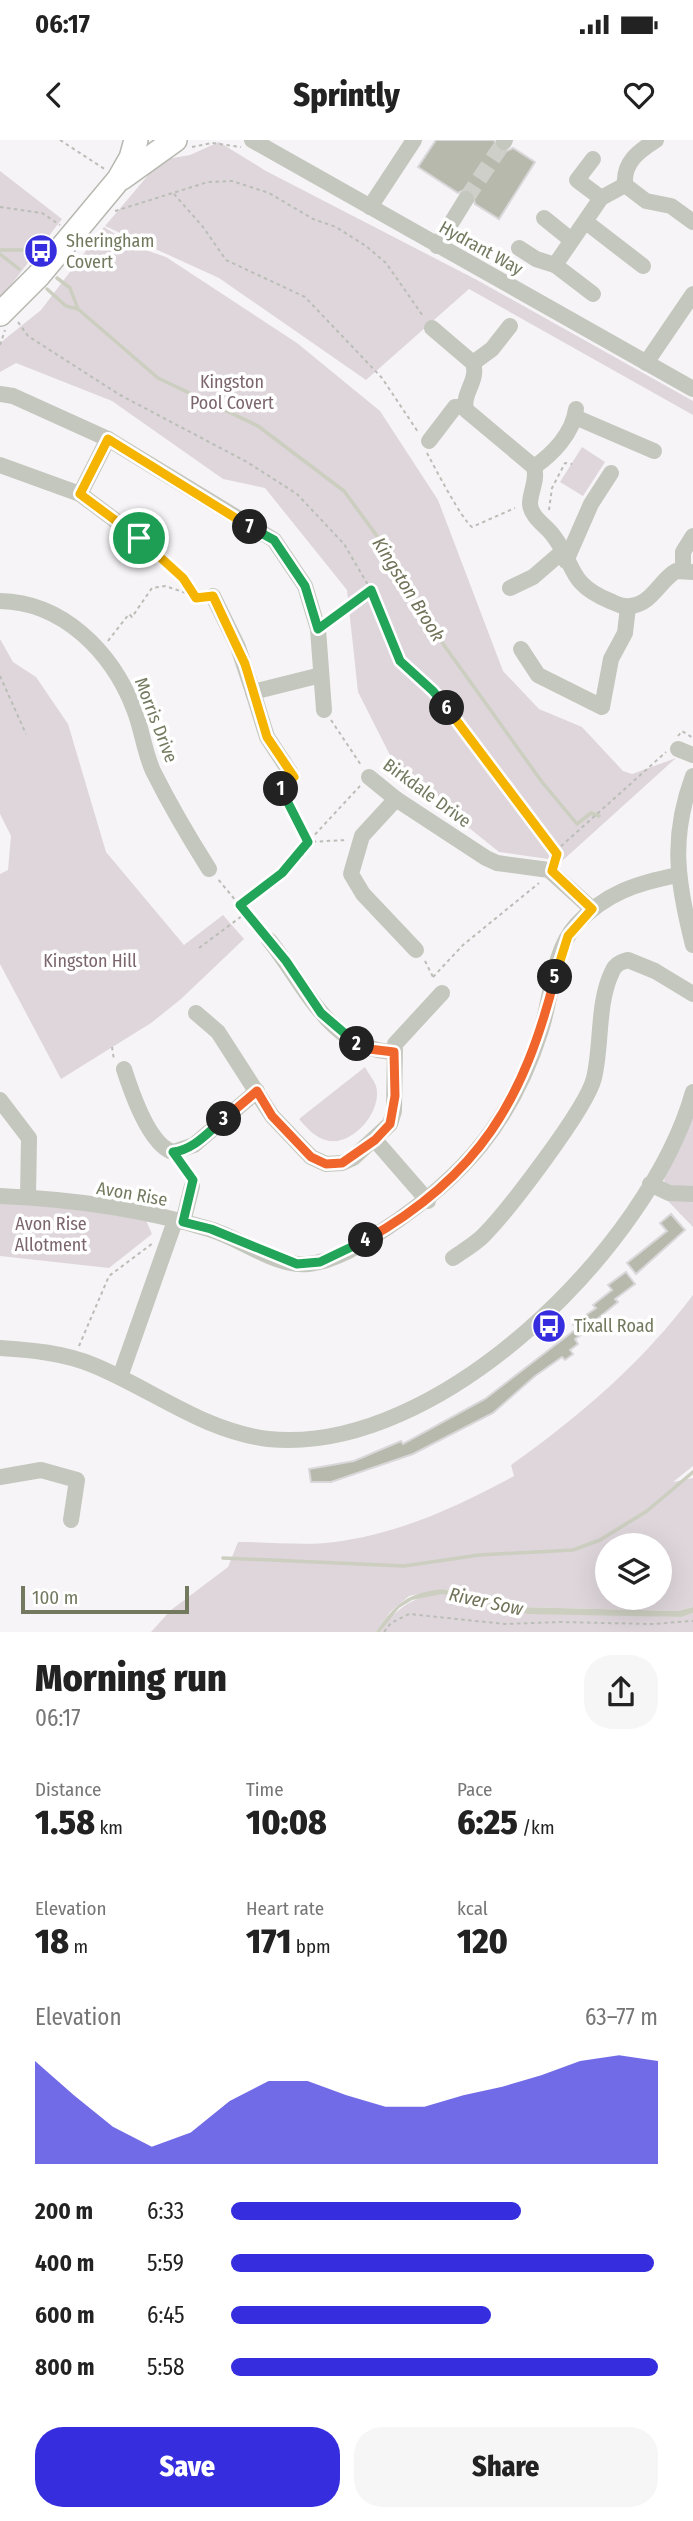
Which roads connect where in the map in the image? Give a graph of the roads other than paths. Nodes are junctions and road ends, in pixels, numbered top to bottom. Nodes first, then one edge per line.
1 (136, 140) edge
2 (175, 140) edge
3 (251, 140) edge
4 (414, 140) edge
5 (656, 140) edge
6 (593, 159) dead end
7 (114, 176) junction
8 (625, 185) junction
9 (601, 198) junction
10 (466, 199) tunnel mouth
11 (370, 207) junction
12 (544, 218) dead end
13 (586, 222) junction
14 (693, 222) edge
15 (570, 239) junction
16 (437, 246) junction
17 (519, 248) dead end
18 (555, 265) junction
19 (643, 266) dead end
20 (593, 294) dead end
21 (693, 294) edge
22 (7, 318) edge
23 (510, 326) dead end
24 (432, 328) road end
25 (478, 358) junction
26 (646, 363) junction
27 (693, 389) edge
28 (0, 394) edge
29 (465, 407) junction
30 (108, 439) junction
31 (429, 441) dead end
32 (654, 451) dead end
33 (0, 466) edge
34 (534, 467) junction
35 (611, 473) dead end
36 (80, 494) junction
37 (693, 536) edge
38 (139, 538) road end
39 (564, 556) junction
40 (688, 570) edge
41 (510, 588) dead end
42 (204, 597) road end
43 (0, 601) edge
44 (628, 607) junction
45 (521, 649) dead end
46 (321, 675) junction
47 (253, 692) junction
48 (324, 710) road end
49 (290, 772) road end
50 (693, 776) edge
51 (369, 777) road end
52 (396, 799) junction
53 (209, 869) road end
54 (678, 875) junction
55 (592, 909) junction
56 (269, 940) road end
57 (693, 944) edge
58 (416, 950) road end
59 (442, 993) road end
60 (693, 994) edge
61 (196, 1013) dead end
62 (394, 1052) junction
63 (124, 1069) dead end
64 (257, 1091) junction
65 (693, 1092) edge
66 (0, 1100) edge
67 (375, 1140) junction
68 (650, 1184) junction
69 (192, 1186) road end
70 (693, 1194) edge
71 (0, 1196) edge
72 (28, 1197) junction
73 (428, 1200) junction
74 (177, 1225) junction
75 (453, 1258) dead end
76 (0, 1348) edge
77 (120, 1377) junction
78 (0, 1477) edge
79 (71, 1520) dead end

1 - 7 highway
2 - 7 highway
3 - 11 street, Hydrant Way
4 - 11 street
5 - 8 street
6 - 9 street
7 - 22 highway
8 - 9 street
8 - 14 street
9 - 13 street
10 - 16 street
11 - 16 street, Hydrant Way
12 - 15 street
13 - 15 street
13 - 19 street
15 - 18 street
16 - 26 street, Hydrant Way
17 - 18 street
18 - 20 street
21 - 26 street
23 - 25 street
24 - 25 street
25 - 29 street
26 - 27 street, Hydrant Way
28 - 30 street
29 - 31 street
29 - 34 street
30 - 36 street
30 - 46 street
32 - 34 street
33 - 36 street
34 - 39 street
35 - 39 street
36 - 38 street
37 - 40 street
39 - 41 street
39 - 44 street
40 - 44 street
42 - 47 street
43 - 53 street, Morris Drive
44 - 45 street
46 - 47 street
46 - 48 street
47 - 49 street
50 - 54 street
51 - 52 street, Birkdale Drive
52 - 55 street, Birkdale Drive
52 - 58 street
54 - 55 street
54 - 57 street
55 - 73 street
56 - 62 street
59 - 62 street
60 - 75 street
61 - 64 street
62 - 67 street
63 - 64 street
64 - 67 street
65 - 68 street
66 - 72 street
67 - 73 street
68 - 70 street
68 - 77 street
69 - 74 street
71 - 72 street, Avon Rise
72 - 74 street, Avon Rise
73 - 74 street
74 - 77 street, Avon Rise
76 - 77 street
78 - 79 street

